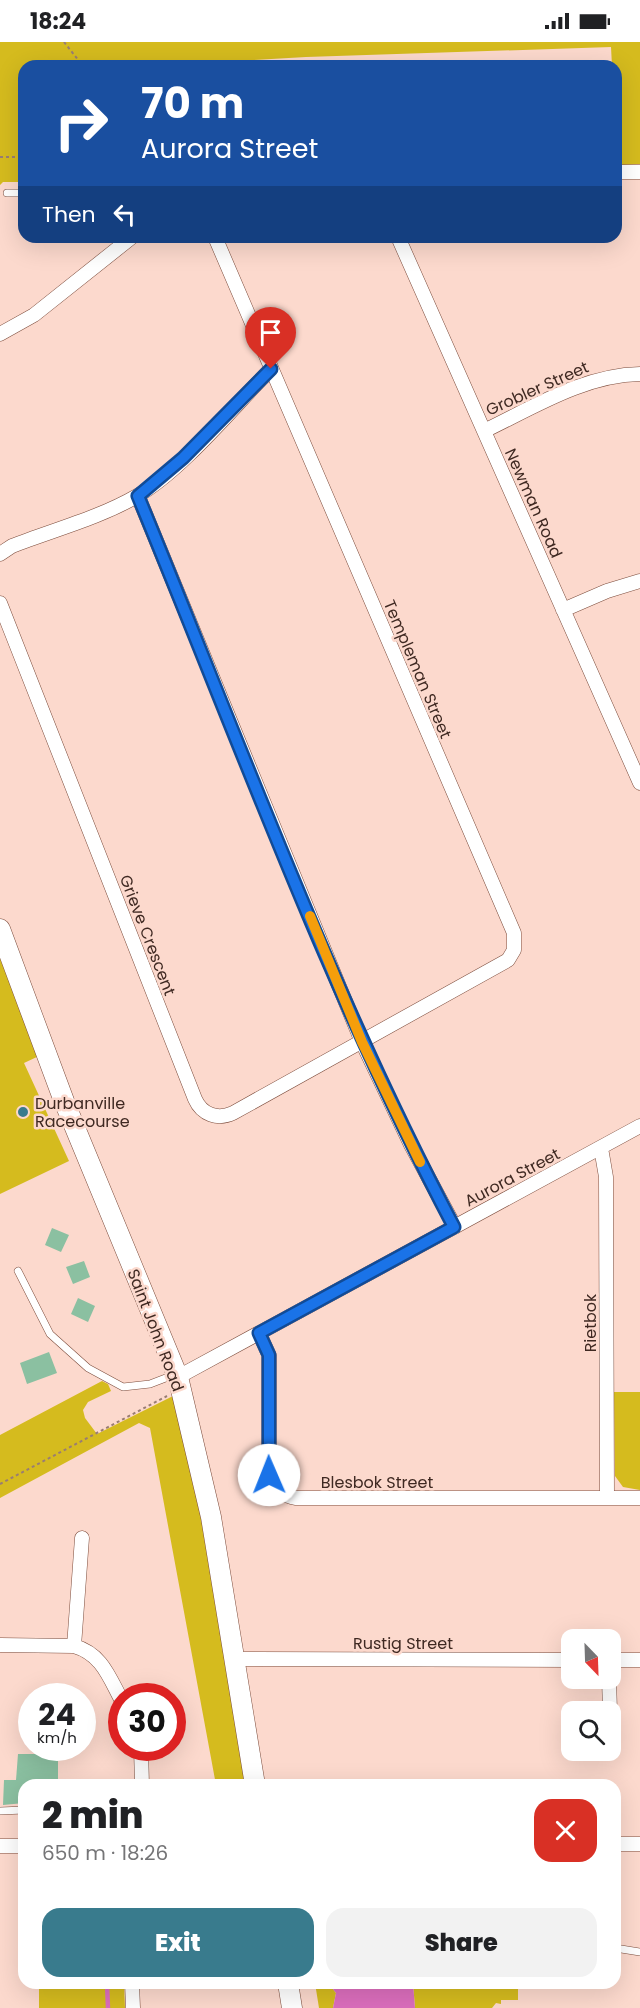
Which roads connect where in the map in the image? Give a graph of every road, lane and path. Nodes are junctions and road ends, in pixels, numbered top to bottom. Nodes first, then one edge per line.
1 (64, 42) edge
2 (78, 60) edge
3 (0, 157) edge
4 (18, 157) edge
5 (622, 172) edge
6 (640, 172) edge
7 (7, 193) dead end
8 (18, 193) edge
9 (124, 243) edge
10 (217, 243) edge
11 (401, 243) edge
12 (0, 334) edge
13 (271, 369) junction
14 (640, 374) edge
15 (484, 431) junction
16 (138, 496) junction
17 (0, 554) edge
18 (640, 581) edge
19 (0, 603) edge
20 (563, 610) junction
21 (640, 783) edge
22 (0, 929) edge
23 (362, 1042) junction
24 (640, 1126) edge
25 (601, 1148) junction
26 (454, 1227) junction
27 (18, 1271) dead end
28 (259, 1333) junction
29 (178, 1380) junction
30 (0, 1484) edge
31 (607, 1498) junction
32 (640, 1498) edge
33 (82, 1538) dead end
34 (0, 1645) edge
35 (74, 1646) junction
36 (234, 1659) junction
37 (561, 1660) edge
38 (621, 1660) edge
39 (640, 1660) edge
40 (112, 1683) edge
41 (141, 1761) edge
42 (142, 1779) edge
43 (254, 1779) edge
44 (18, 1810) edge
45 (0, 1811) edge
46 (621, 1844) edge
47 (640, 1844) edge
48 (0, 1846) edge
49 (18, 1846) edge
50 (621, 1949) edge
51 (640, 1952) edge
52 (132, 1989) edge
53 (289, 1989) edge
54 (133, 2008) edge
55 (292, 2008) edge

1 - 2 path
3 - 4 path
5 - 6 street
7 - 8 lane
9 - 12 street
10 - 13 street, Templeman Street
11 - 15 street, Newman Road
13 - 16 street
13 - 23 street, Templeman Street
14 - 15 street, Grobler Street
15 - 20 street, Newman Road
16 - 17 street
16 - 23 street
18 - 20 street
19 - 23 street, Grieve Crescent
20 - 21 street, Newman Road
22 - 29 main road, Saint John Road
23 - 26 street
24 - 25 street, Aurora Street
25 - 26 street, Aurora Street
25 - 31 street, Rietbok
26 - 28 street, Aurora Street
27 - 29 lane
28 - 29 street, Aurora Street
28 - 31 street, Blesbok Street
29 - 30 path
29 - 36 main road, Saint John Road
31 - 32 street, Blesbok Street
33 - 35 street
34 - 35 street
35 - 40 street
36 - 37 street, Rustig Street
36 - 43 main road, Saint John Road
38 - 39 street
41 - 42 street
44 - 45 lane
46 - 47 street
48 - 49 street
50 - 51 lane
52 - 54 street
53 - 55 main road

